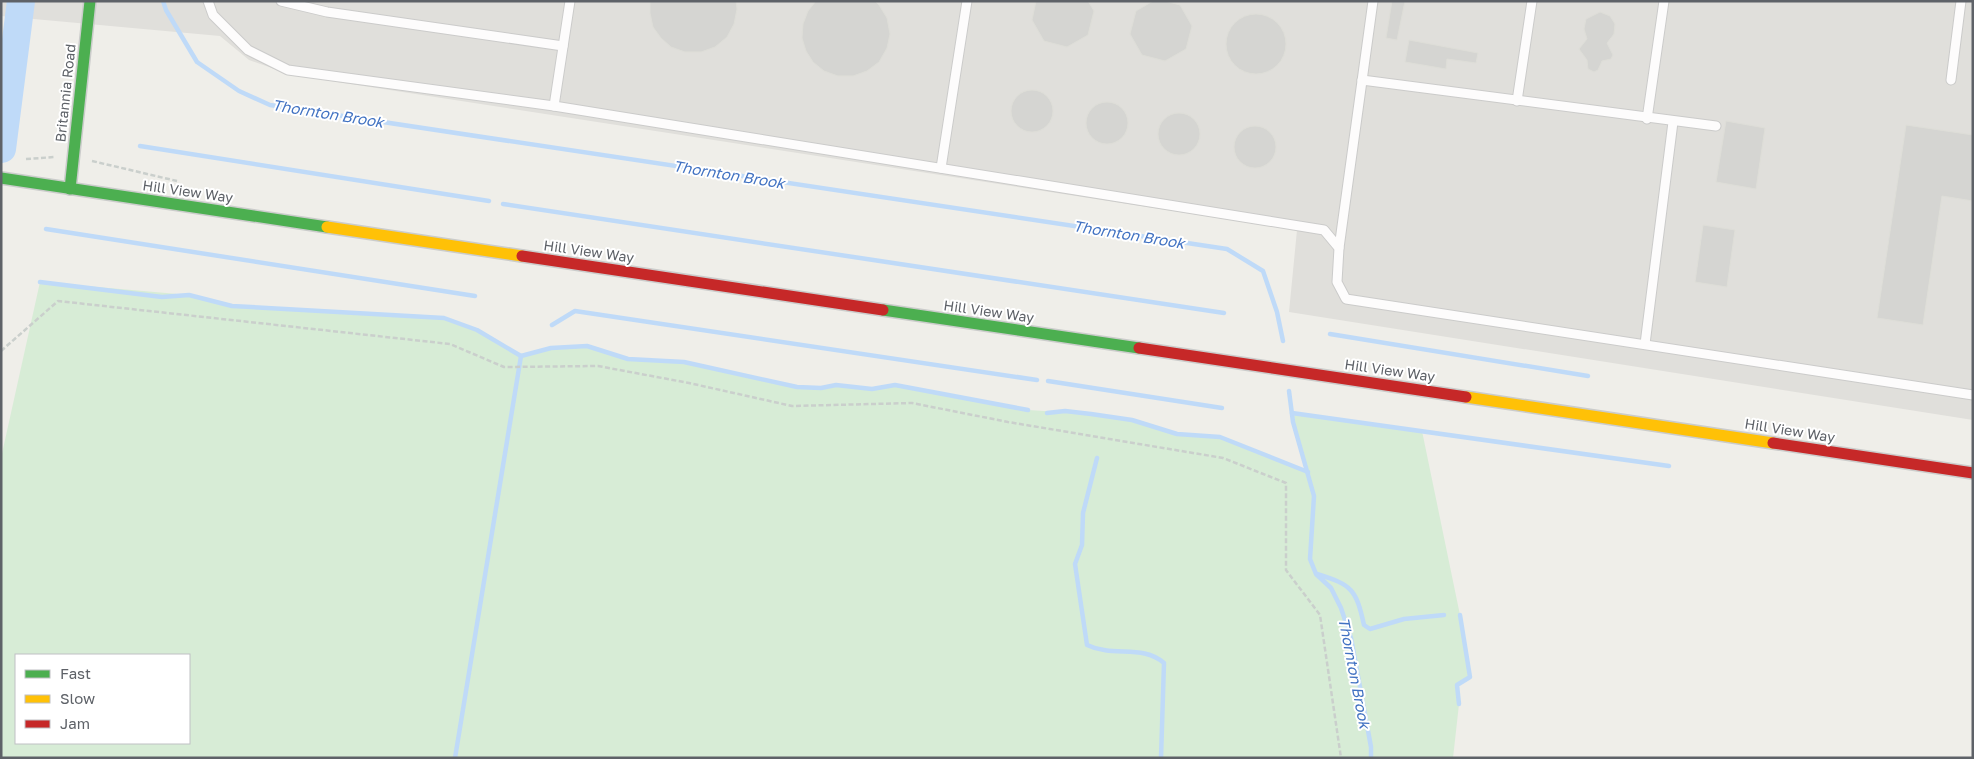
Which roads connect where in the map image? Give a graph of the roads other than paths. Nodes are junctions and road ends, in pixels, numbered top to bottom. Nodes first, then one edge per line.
1 (90, 1) edge
2 (208, 1) edge
3 (281, 1) edge
4 (570, 1) edge
5 (967, 1) edge
6 (1373, 1) edge
7 (1532, 1) edge
8 (1664, 1) edge
9 (1961, 1) edge
10 (563, 46) junction
11 (1362, 80) junction
12 (1952, 80) dead end
13 (1517, 101) junction
14 (554, 106) junction
15 (1647, 119) junction
16 (1673, 122) junction
17 (1716, 126) dead end
18 (941, 168) junction
19 (1, 178) edge
20 (70, 189) junction
21 (1339, 248) junction
22 (1645, 344) junction
23 (1973, 395) edge
24 (1973, 473) edge

1 - 20 main road, Britannia Road
2 - 14 lane
3 - 10 lane
4 - 10 lane
5 - 18 lane
6 - 11 lane
7 - 13 lane
8 - 15 lane
9 - 12 lane
10 - 14 lane
11 - 13 lane
11 - 21 lane
13 - 15 lane
14 - 18 lane
15 - 16 lane
16 - 17 lane
16 - 22 lane
18 - 21 lane
19 - 20 main road, Hill View Way
20 - 24 main road, Hill View Way
21 - 22 lane
22 - 23 lane

